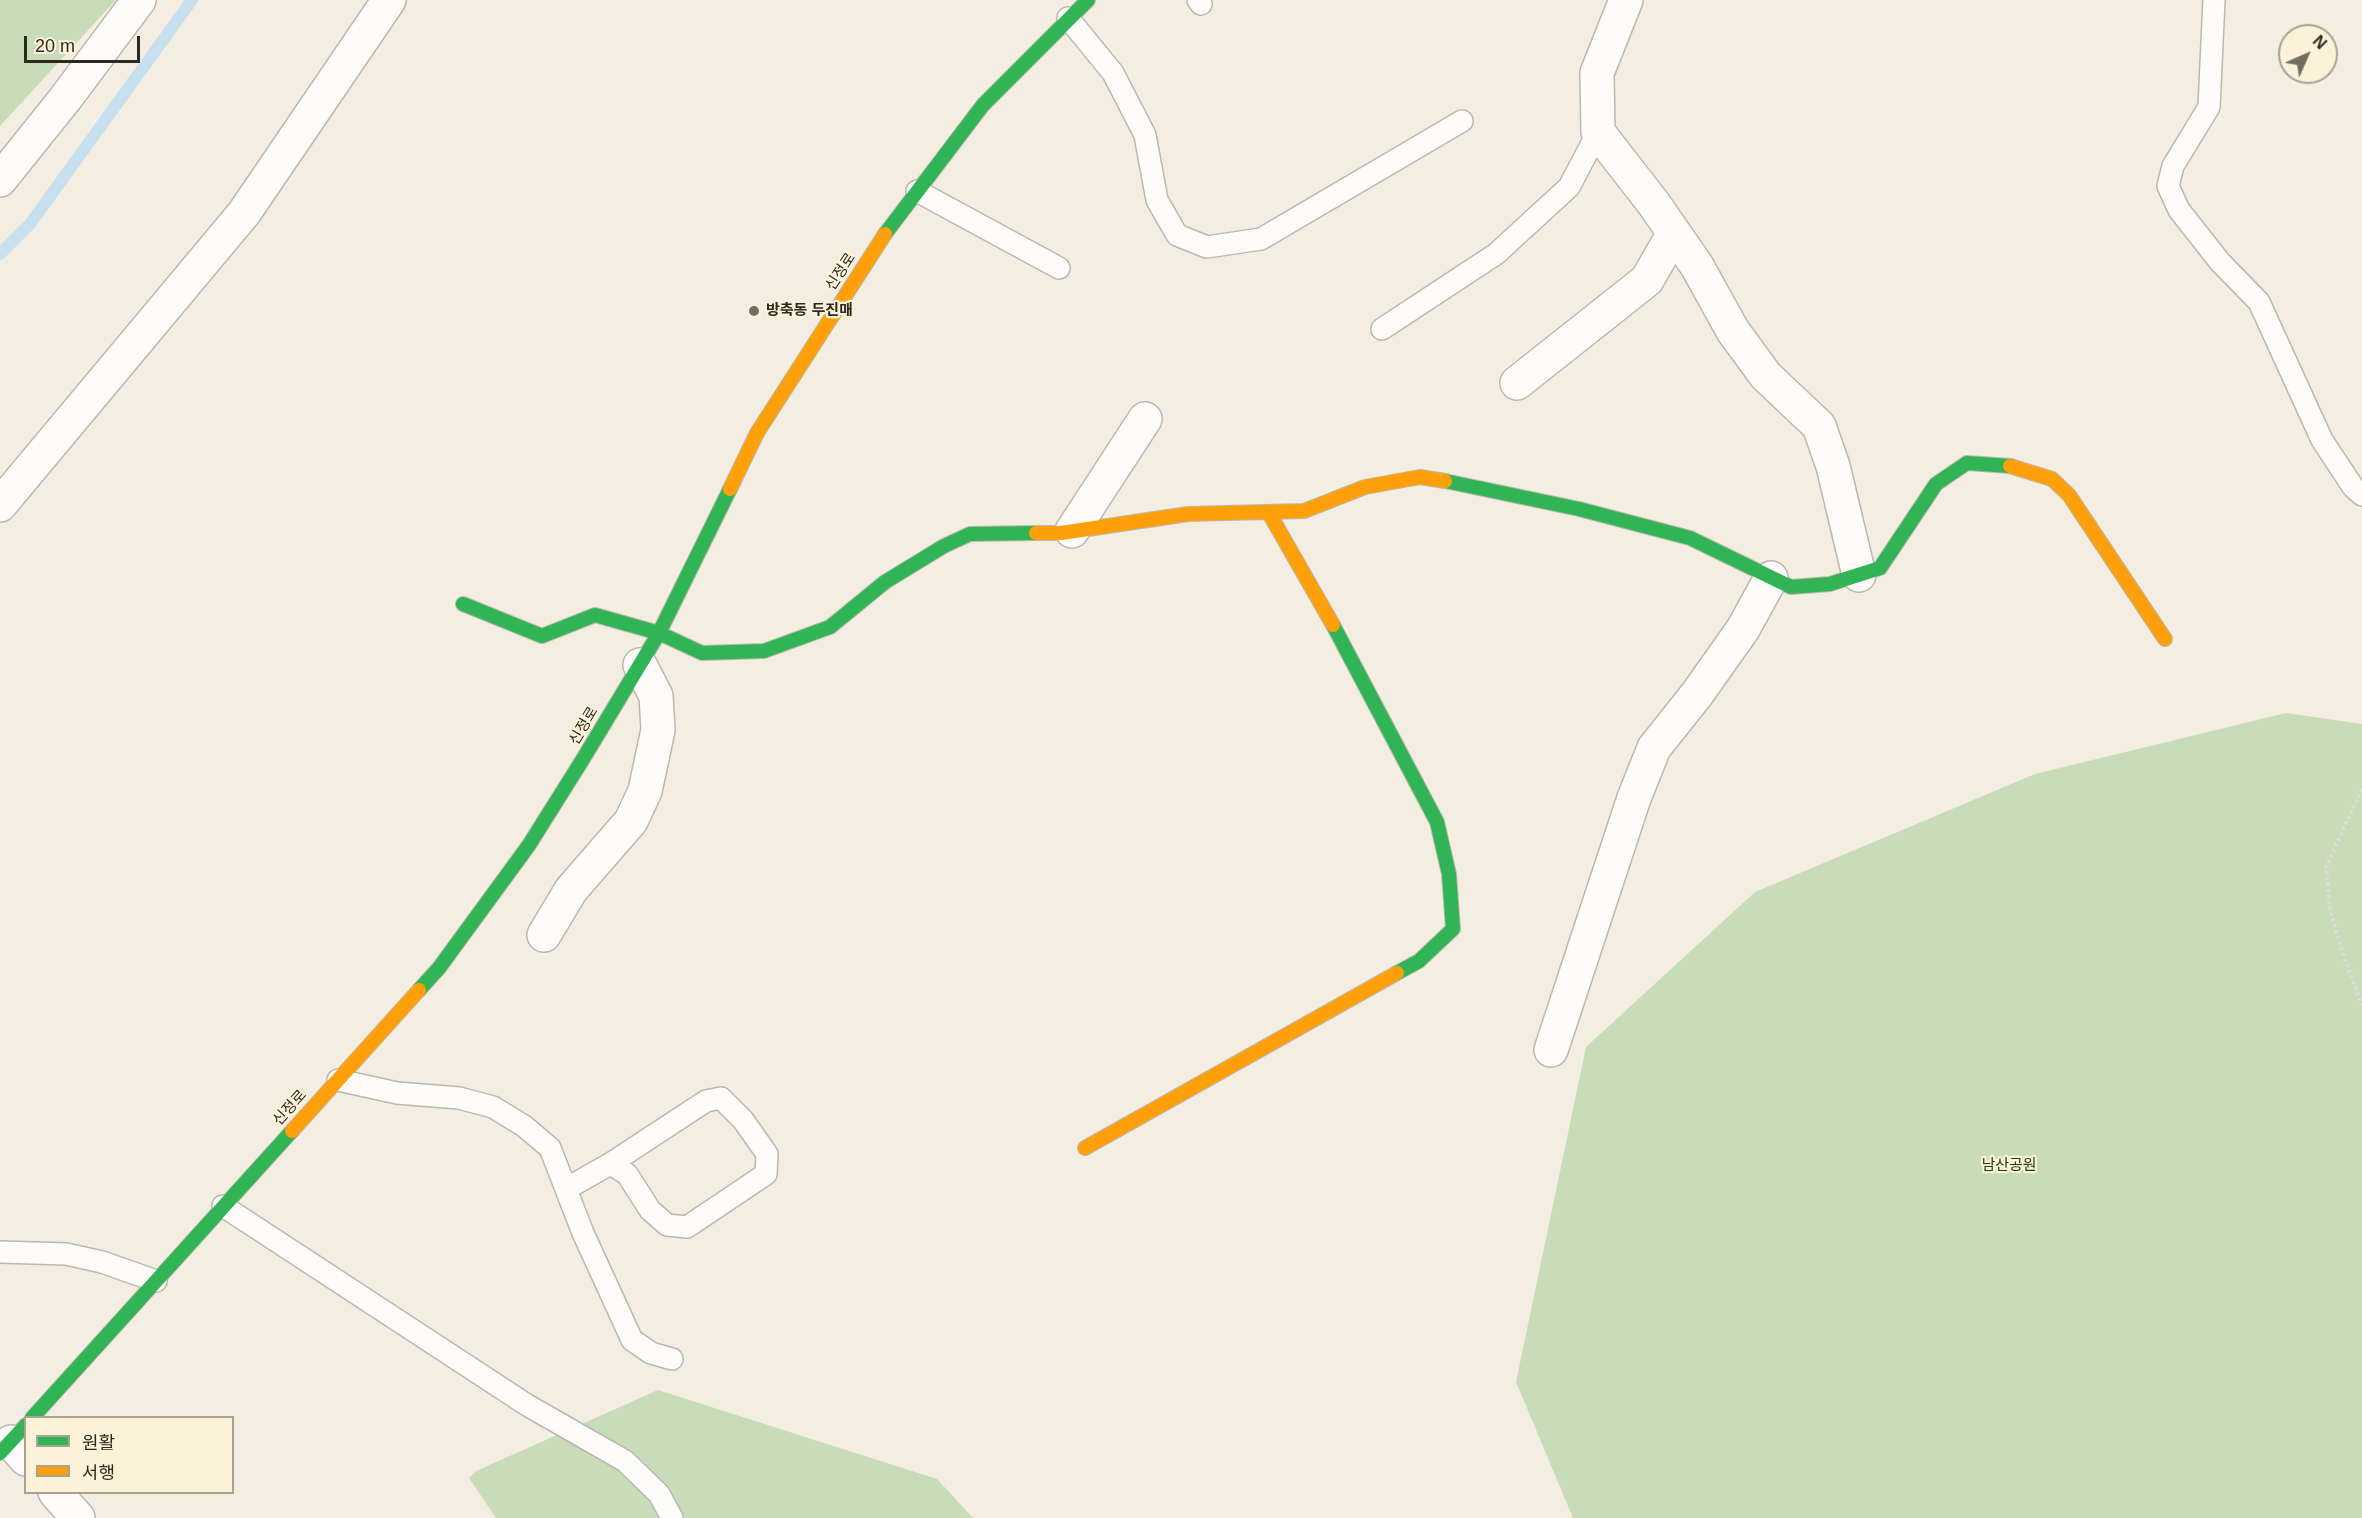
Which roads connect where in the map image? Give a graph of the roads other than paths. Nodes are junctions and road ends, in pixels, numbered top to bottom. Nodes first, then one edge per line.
1 (139, 0) edge
2 (389, 0) edge
3 (1088, 0) edge
4 (1626, 0) edge
5 (2214, 0) edge
6 (1068, 18) junction
7 (1462, 121) dead end
8 (1598, 132) junction
9 (0, 180) edge
10 (917, 191) junction
11 (1674, 233) junction
12 (1059, 268) dead end
13 (1382, 328) dead end
14 (1517, 383) dead end
15 (1145, 419) dead end
16 (2362, 495) edge
17 (0, 506) edge
18 (1269, 513) junction
19 (1072, 531) junction
20 (1859, 575) junction
21 (1771, 578) junction
22 (463, 604) dead end
23 (659, 633) junction
24 (2165, 639) dead end
25 (640, 665) junction
26 (544, 935) dead end
27 (1551, 1050) dead end
28 (338, 1080) junction
29 (1085, 1148) dead end
30 (610, 1164) junction
31 (566, 1189) junction
32 (223, 1206) junction
33 (0, 1252) edge
34 (156, 1281) junction
35 (672, 1359) dead end
36 (34, 1416) edge
37 (57, 1494) edge
38 (78, 1518) edge
39 (672, 1518) edge

1 - 9 street
2 - 17 street
3 - 6 street, 신정로
4 - 8 street
5 - 16 lane
6 - 7 lane
6 - 10 street, 신정로
8 - 11 street
8 - 13 lane
10 - 12 lane
10 - 23 street, 신정로
11 - 14 street
11 - 20 street
15 - 19 street
18 - 19 street
18 - 21 street
18 - 29 street
19 - 23 street
20 - 21 street
20 - 24 street
21 - 27 street
22 - 23 street
23 - 25 street, 신정로
25 - 26 street
25 - 28 street, 신정로
28 - 31 lane
28 - 32 street, 신정로
30 - 30 lane
30 - 31 lane
31 - 35 lane
32 - 34 street, 신정로
32 - 39 lane
33 - 34 lane
34 - 36 street, 신정로
37 - 38 street

